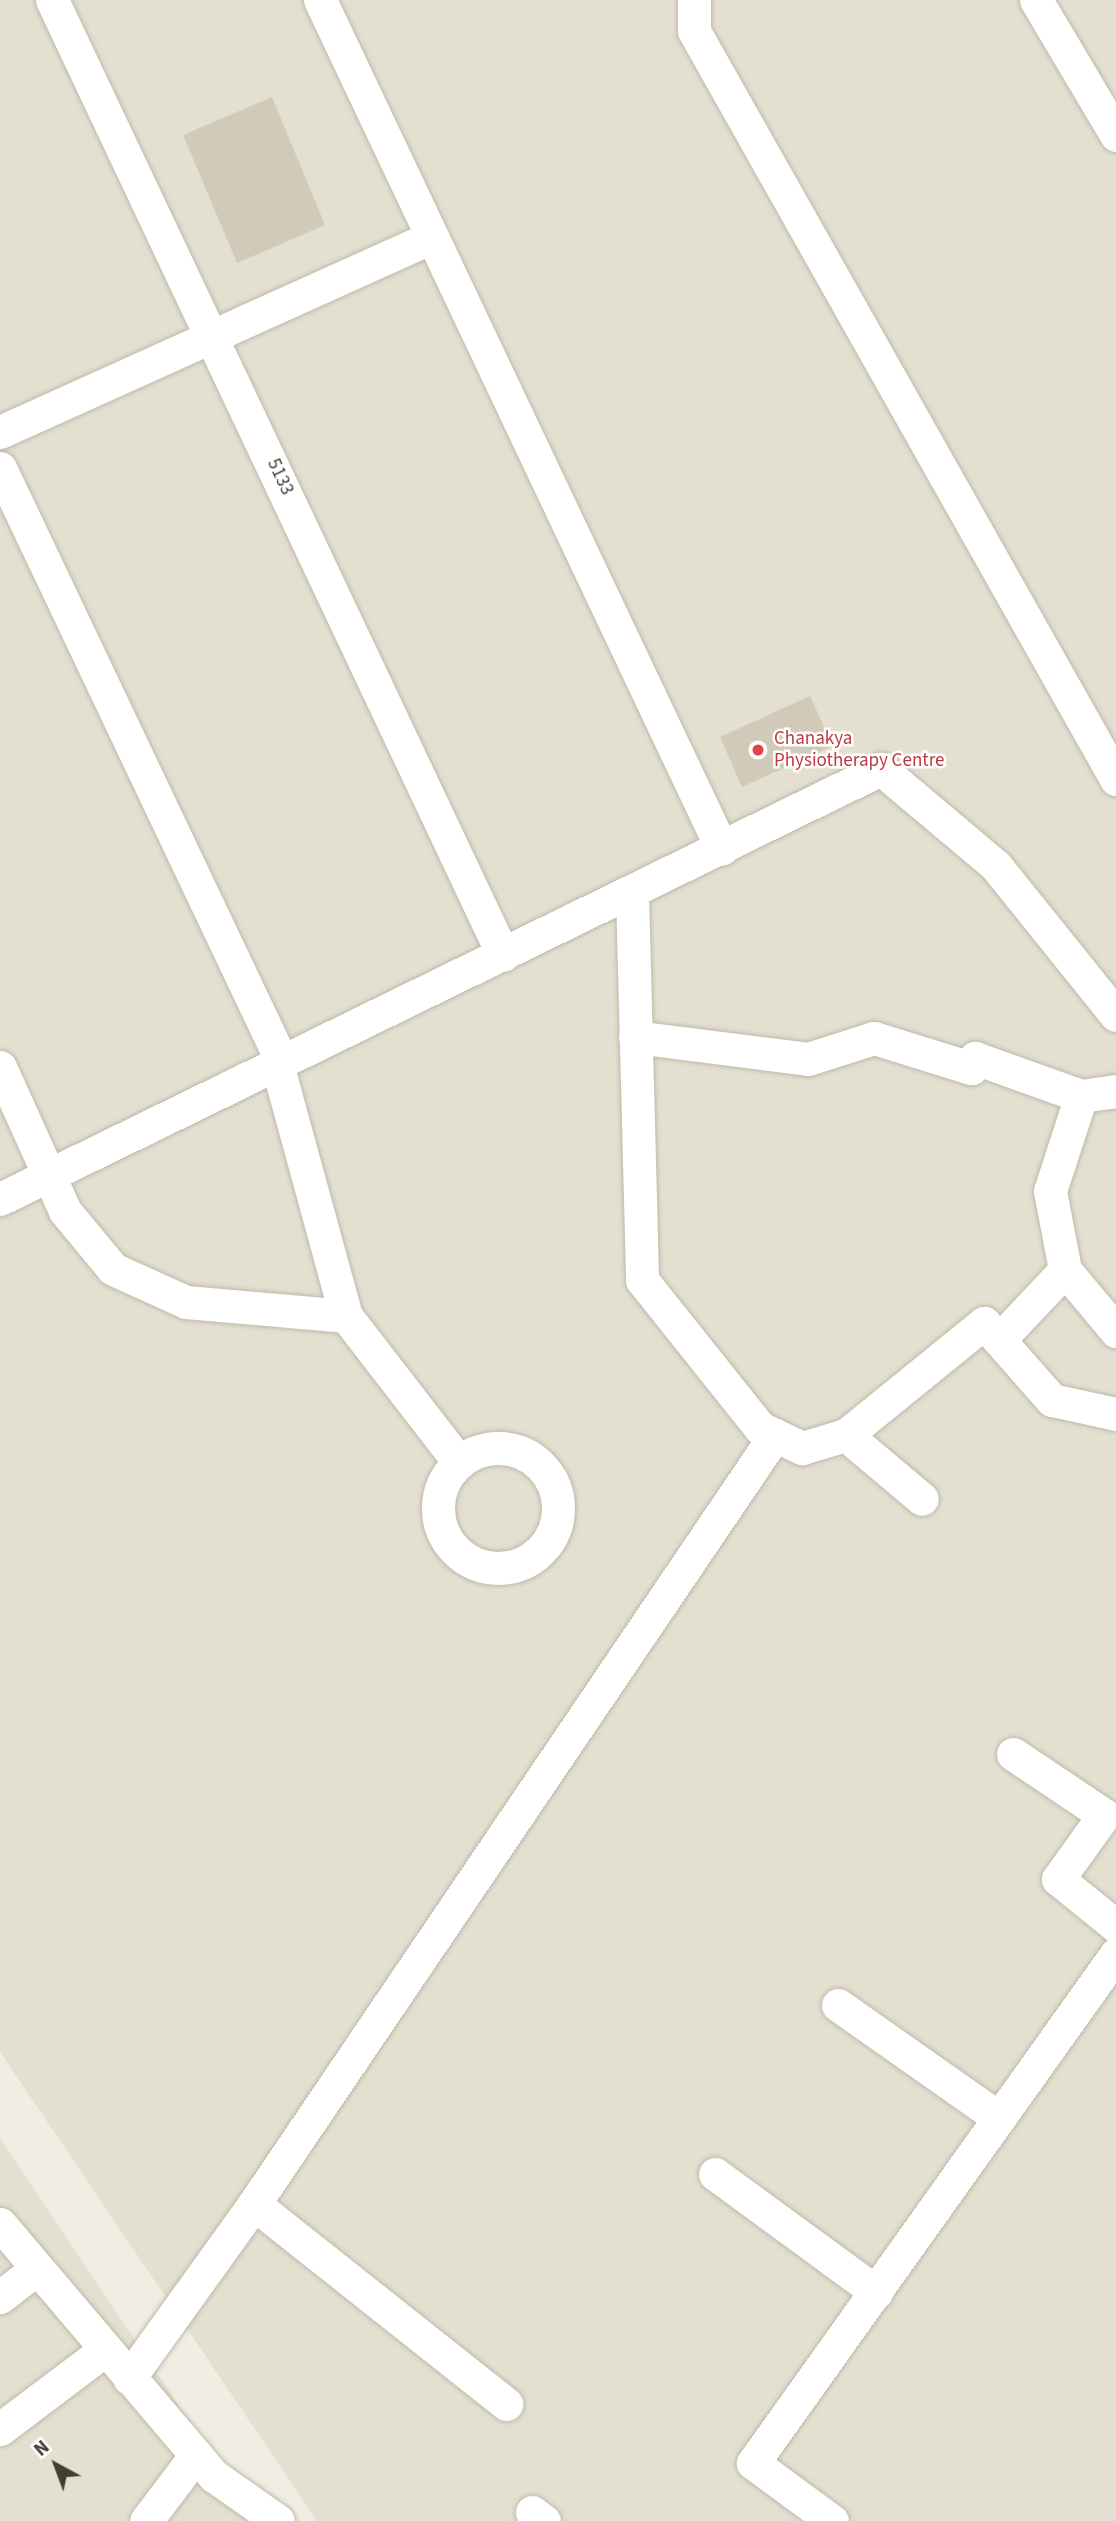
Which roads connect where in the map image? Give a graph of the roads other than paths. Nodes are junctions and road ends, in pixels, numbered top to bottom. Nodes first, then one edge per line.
1 (52, 0) edge
2 (320, 0) edge
3 (694, 0) edge
4 (1036, 0) edge
5 (1116, 135) edge
6 (432, 237) junction
7 (214, 337) junction
8 (0, 432) edge
9 (0, 468) edge
10 (1116, 779) edge
11 (722, 849) junction
12 (632, 893) junction
13 (503, 955) junction
14 (1116, 1015) edge
15 (635, 1037) junction
16 (279, 1063) junction
17 (0, 1067) edge
18 (1116, 1091) edge
19 (1081, 1096) junction
20 (51, 1174) junction
21 (0, 1199) edge
22 (1065, 1270) junction
23 (346, 1316) junction
24 (1116, 1331) edge
25 (999, 1340) junction
26 (1116, 1414) edge
27 (775, 1435) junction
28 (846, 1435) junction
29 (459, 1462) dead end
30 (922, 1499) dead end
31 (1013, 1754) dead end
32 (1116, 1926) edge
33 (1116, 1954) edge
34 (838, 2005) dead end
35 (999, 2118) junction
36 (715, 2174) dead end
37 (254, 2204) junction
38 (0, 2224) edge
39 (35, 2270) junction
40 (876, 2292) junction
41 (0, 2297) edge
42 (105, 2350) junction
43 (129, 2378) junction
44 (506, 2404) dead end
45 (0, 2429) edge
46 (196, 2455) junction
47 (791, 2509) edge
48 (146, 2521) edge
49 (278, 2521) edge
50 (832, 2521) edge

1 - 7 street, 5133
2 - 6 street
3 - 10 street
4 - 5 street
6 - 7 street
6 - 11 street
7 - 8 street
7 - 13 street, 5133
9 - 16 street
11 - 12 street
11 - 14 street
12 - 13 street
12 - 15 street
13 - 16 street
15 - 19 street
15 - 27 street
16 - 20 street
16 - 23 street
17 - 20 street
18 - 19 street
19 - 22 street
20 - 21 street
20 - 23 street
22 - 24 street
22 - 25 street
23 - 29 street
25 - 26 street
25 - 28 street
27 - 28 street
27 - 37 street
28 - 30 street
31 - 32 street
33 - 35 street
34 - 35 street
35 - 40 street
36 - 40 street
37 - 43 street
37 - 44 street
38 - 39 street
39 - 41 street
39 - 42 street
40 - 47 street
42 - 43 street
42 - 45 street
43 - 46 street
46 - 48 street
46 - 49 street
47 - 50 street

